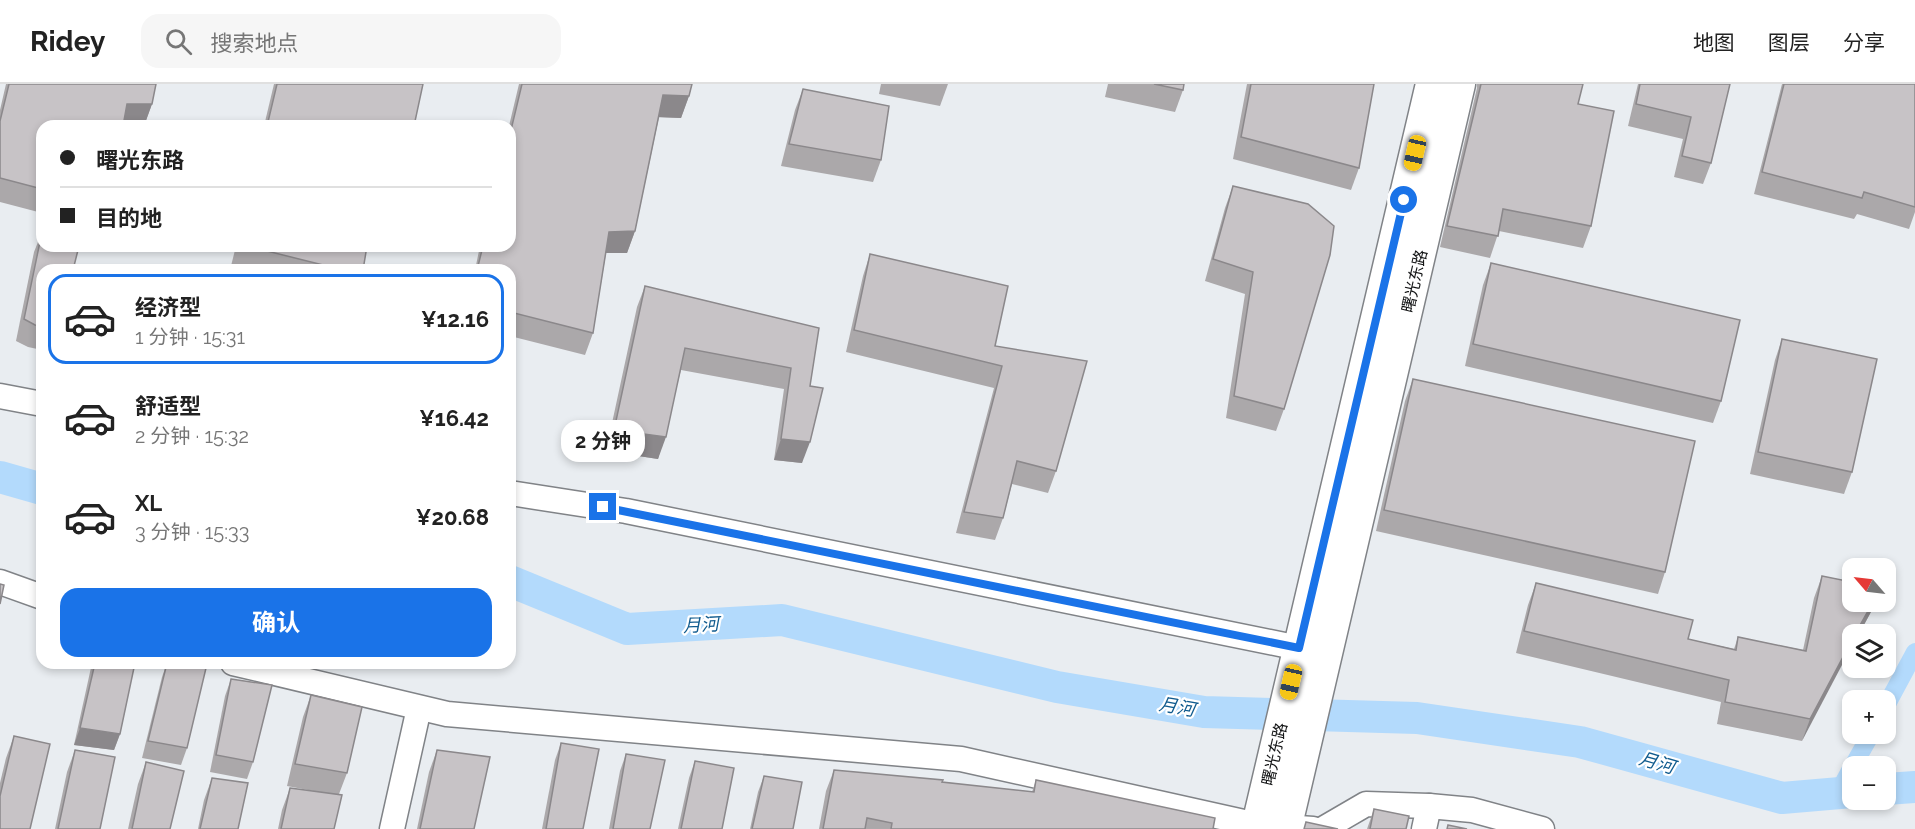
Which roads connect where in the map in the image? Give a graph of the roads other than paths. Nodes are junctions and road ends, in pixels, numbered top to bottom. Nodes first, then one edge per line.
1 (1431, 84) edge
2 (1460, 84) edge
3 (0, 396) edge
4 (36, 403) edge
5 (516, 494) edge
6 (0, 582) edge
7 (36, 595) edge
8 (1299, 648) junction
9 (258, 669) edge
10 (1306, 682) junction
11 (419, 708) junction
12 (1283, 780) junction
13 (1429, 806) junction
14 (1257, 827) edge
15 (1295, 828) edge
16 (392, 829) edge
17 (1323, 829) edge
18 (1424, 829) edge
19 (1542, 829) edge

1 - 8 main road, 曙光东路
2 - 10 main road, 曙光东路
3 - 4 street
5 - 8 street
6 - 7 street
8 - 10 main road, 曙光东路
9 - 11 street
10 - 12 main road, 曙光东路
11 - 14 street
11 - 16 street
12 - 14 main road, 曙光东路
12 - 15 main road, 曙光东路
13 - 17 street
13 - 18 street
13 - 19 street
14 - 15 street

